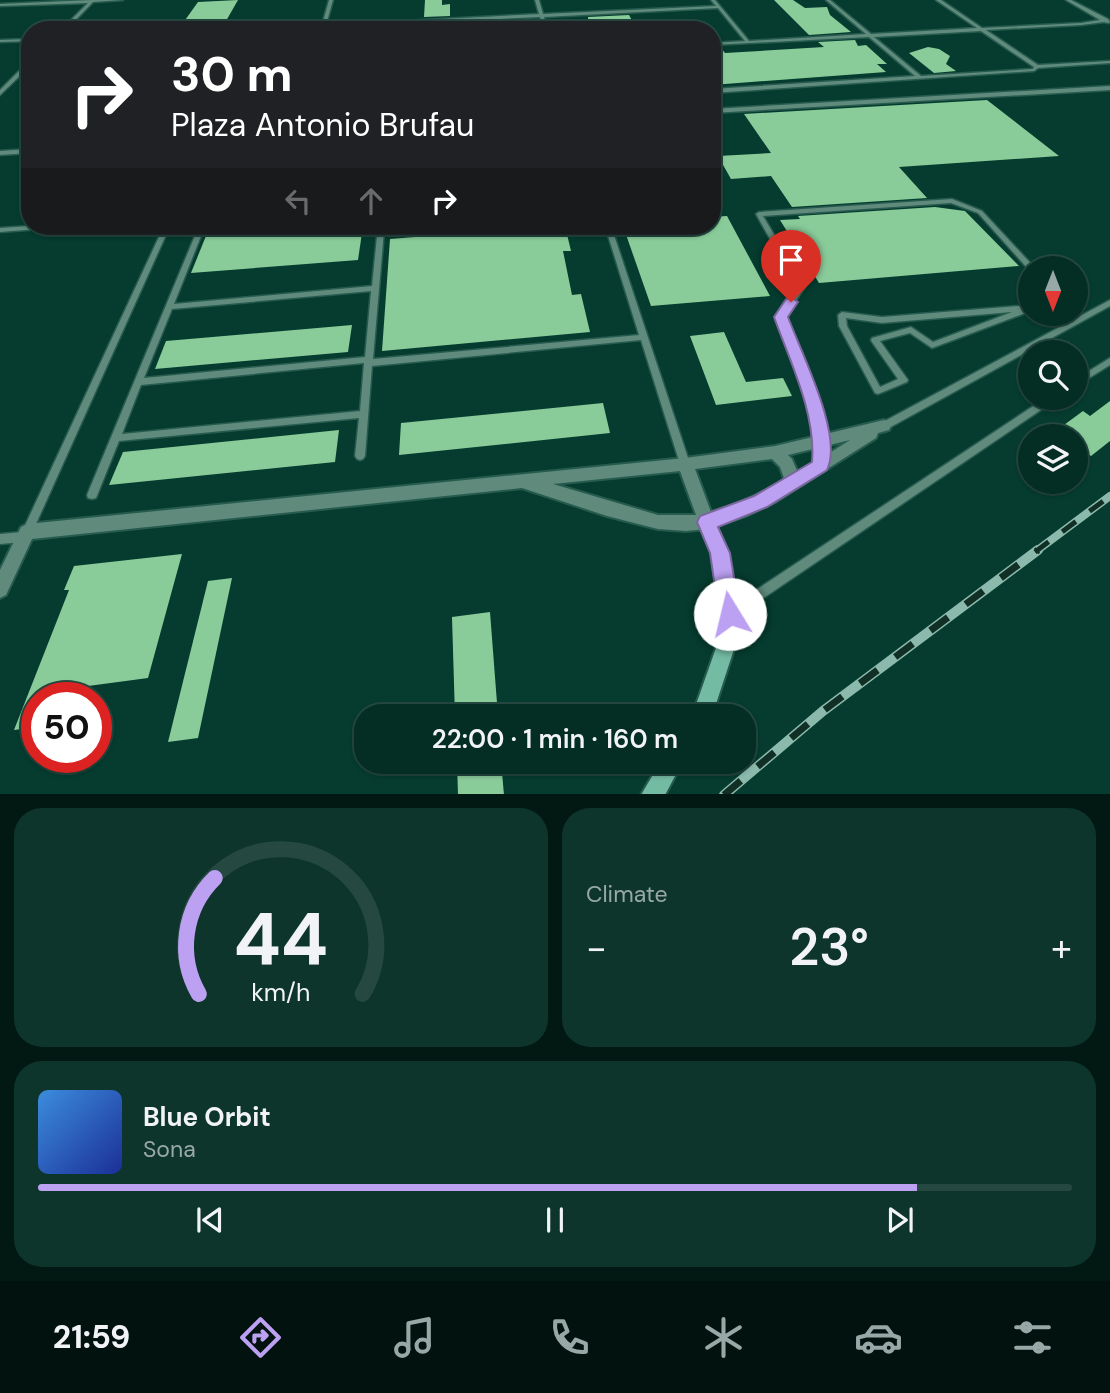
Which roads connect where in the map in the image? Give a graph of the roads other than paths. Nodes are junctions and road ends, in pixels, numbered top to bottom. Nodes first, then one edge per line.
1 (121, 0) edge
2 (331, 0) edge
3 (537, 0) edge
4 (713, 0) edge
5 (828, 0) edge
6 (938, 0) edge
7 (1068, 0) edge
8 (93, 1) edge
9 (0, 5) edge
10 (719, 7) junction
11 (542, 15) junction
12 (72, 21) edge
13 (325, 21) edge
14 (441, 21) edge
15 (544, 21) edge
16 (1108, 22) edge
17 (982, 30) junction
18 (870, 36) junction
19 (21, 40) edge
20 (0, 41) edge
21 (748, 42) junction
22 (721, 44) edge
23 (1110, 62) edge
24 (1037, 67) junction
25 (21, 72) edge
26 (920, 78) junction
27 (1110, 88) edge
28 (721, 90) edge
29 (0, 93) edge
30 (721, 110) edge
31 (21, 152) edge
32 (0, 153) edge
33 (21, 228) edge
34 (0, 229) edge
35 (163, 235) edge
36 (198, 235) edge
37 (380, 235) edge
38 (611, 235) edge
39 (1021, 256) edge
40 (375, 288) junction
41 (1110, 303) edge
42 (169, 307) junction
43 (1031, 308) edge
44 (644, 337) junction
45 (1110, 361) edge
46 (369, 362) junction
47 (1088, 375) edge
48 (138, 382) junction
49 (1035, 410) edge
50 (364, 414) junction
51 (884, 426) junction
52 (115, 438) junction
53 (822, 442) junction
54 (775, 452) junction
55 (360, 456) dead end
56 (685, 464) junction
57 (821, 465) junction
58 (516, 479) junction
59 (793, 482) junction
60 (92, 495) dead end
61 (707, 522) junction
62 (25, 535) junction
63 (0, 539) edge
64 (0, 589) edge
65 (730, 614) junction
66 (706, 704) edge
67 (665, 774) edge
68 (652, 794) edge

1 - 8 lane
2 - 13 lane
3 - 11 lane
4 - 10 lane
5 - 18 lane
6 - 17 lane
7 - 16 lane
8 - 9 lane
8 - 12 lane
10 - 11 lane
10 - 21 lane
11 - 14 lane
11 - 15 lane
16 - 17 lane
17 - 18 lane
17 - 24 lane
18 - 21 lane
18 - 26 lane
19 - 20 lane
21 - 22 lane
23 - 24 lane
24 - 26 lane
25 - 29 lane
26 - 28 lane
27 - 30 lane
31 - 32 lane
33 - 34 lane
35 - 62 lane
36 - 42 lane
37 - 40 lane
38 - 44 lane
39 - 53 lane
40 - 42 lane
40 - 46 lane
41 - 51 lane
42 - 48 lane
43 - 43 lane
44 - 46 lane
44 - 56 lane
45 - 47 lane
46 - 48 lane
46 - 50 lane
48 - 52 lane
49 - 65 lane
50 - 52 lane
50 - 55 lane
51 - 53 street
51 - 57 street
52 - 60 lane
53 - 54 street
53 - 57 street
54 - 56 street
54 - 59 street
56 - 58 street
56 - 61 street
57 - 59 street
58 - 61 street
58 - 62 street
59 - 61 street
61 - 65 main road
62 - 63 lane
62 - 64 street
65 - 66 main road
67 - 68 main road

